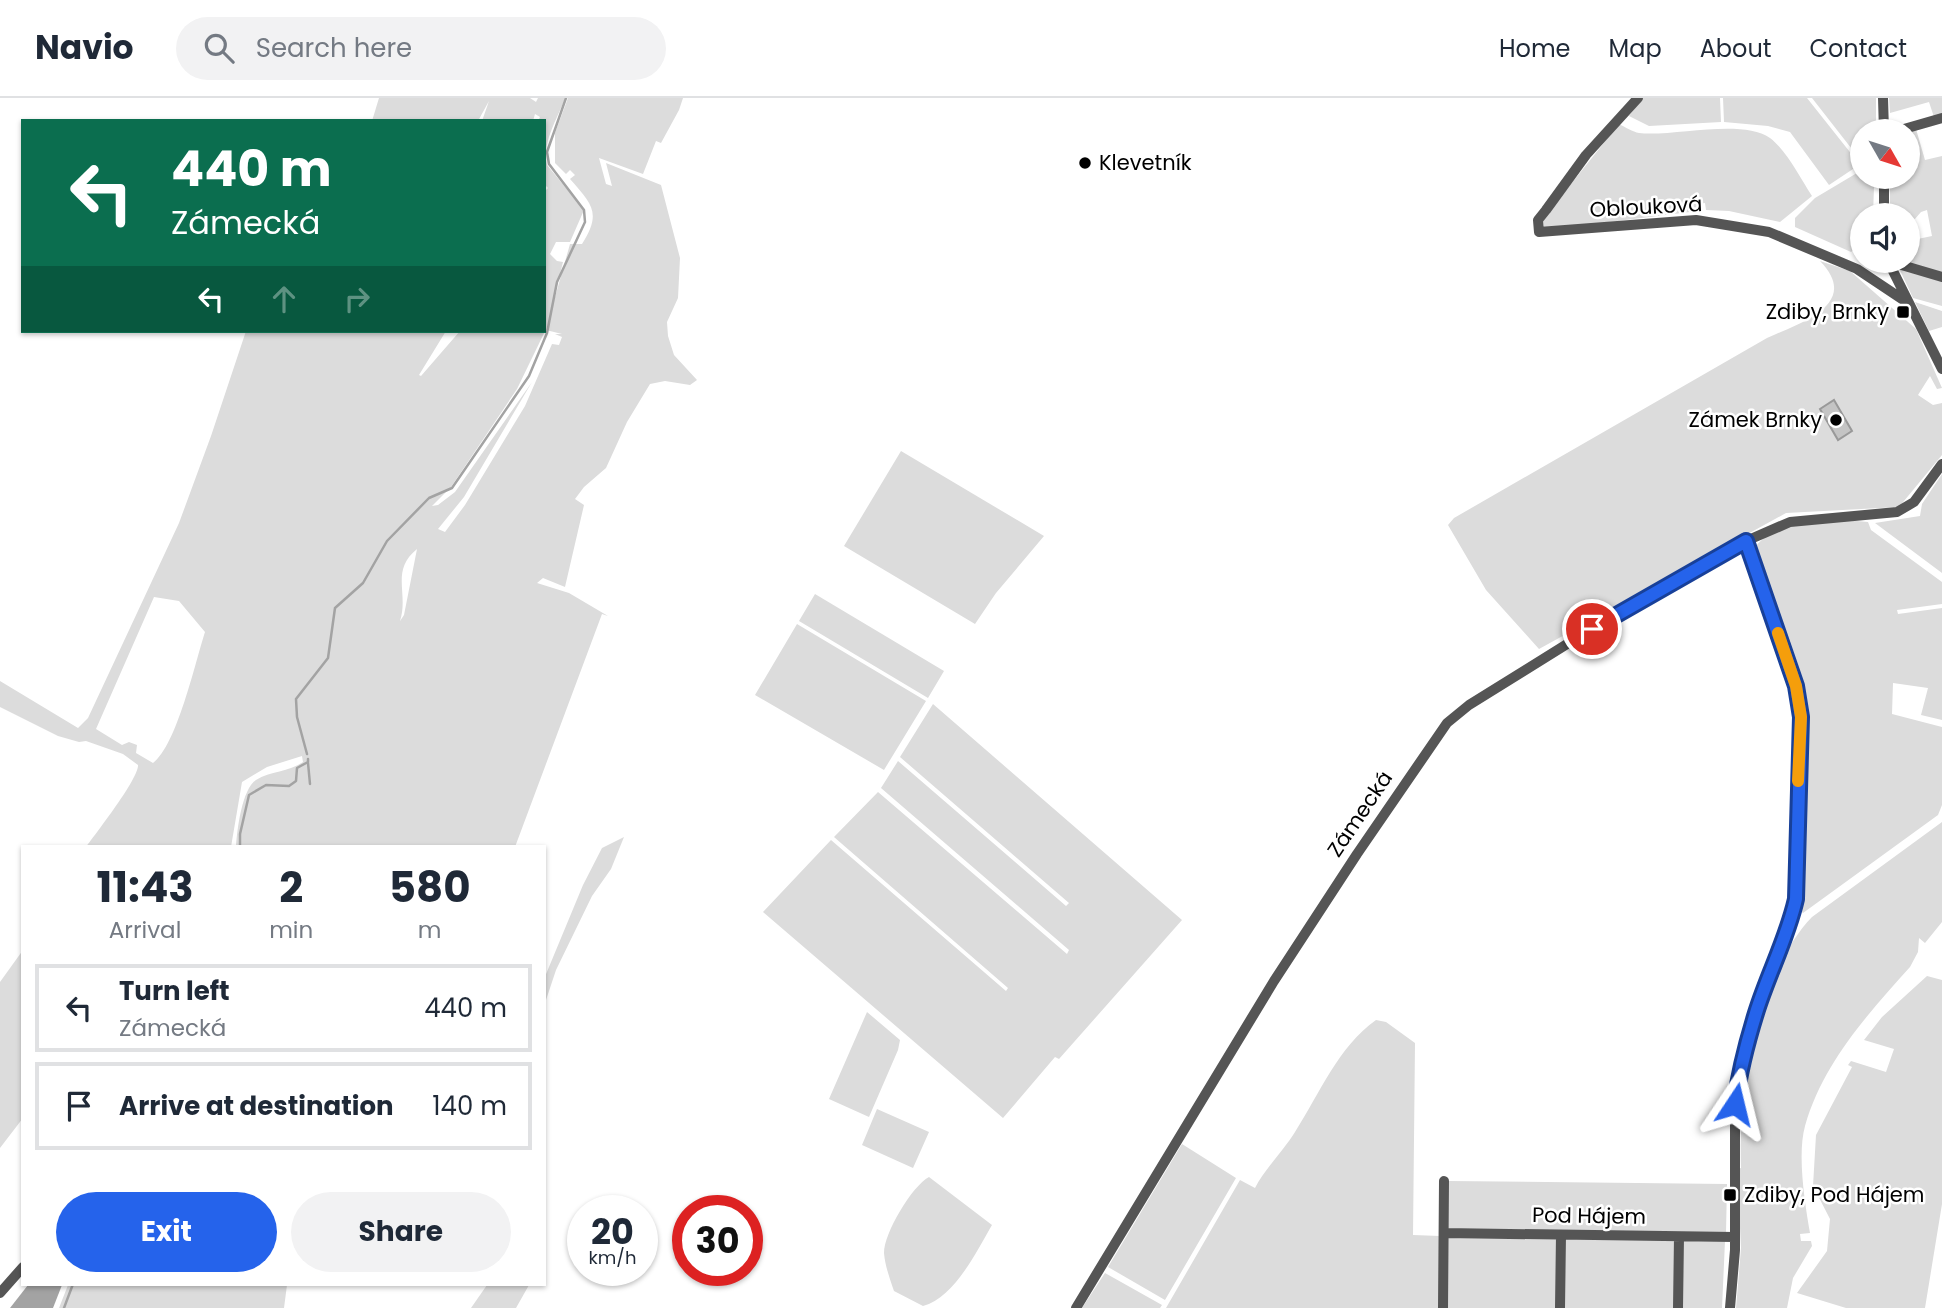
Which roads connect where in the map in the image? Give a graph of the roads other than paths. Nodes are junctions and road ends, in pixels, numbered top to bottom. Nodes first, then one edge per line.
1 (1638, 98) edge
2 (1883, 98) edge
3 (1942, 118) edge
4 (1884, 119) edge
5 (1920, 124) edge
6 (1920, 270) edge
7 (1894, 273) edge
8 (1942, 277) edge
9 (1908, 303) junction
10 (1942, 369) edge
11 (1942, 464) edge
12 (1746, 541) junction
13 (1444, 1181) dead end
14 (1444, 1233) junction
15 (1562, 1235) junction
16 (1679, 1237) junction
17 (1734, 1237) junction
18 (21, 1269) edge
19 (0, 1293) edge
20 (1076, 1308) edge
21 (1443, 1308) edge
22 (1560, 1308) edge
23 (1678, 1308) edge
24 (1730, 1308) edge

1 - 9 street, Oblouková
2 - 4 street
3 - 5 street
6 - 8 street
7 - 9 street
9 - 10 street
11 - 12 street, Zámecká
12 - 17 street
12 - 20 street, Zámecká
13 - 14 street
14 - 15 street, Pod Hájem
14 - 21 street
15 - 16 street, Pod Hájem
15 - 22 street
16 - 17 street, Pod Hájem
16 - 23 street
17 - 24 street
18 - 19 street

